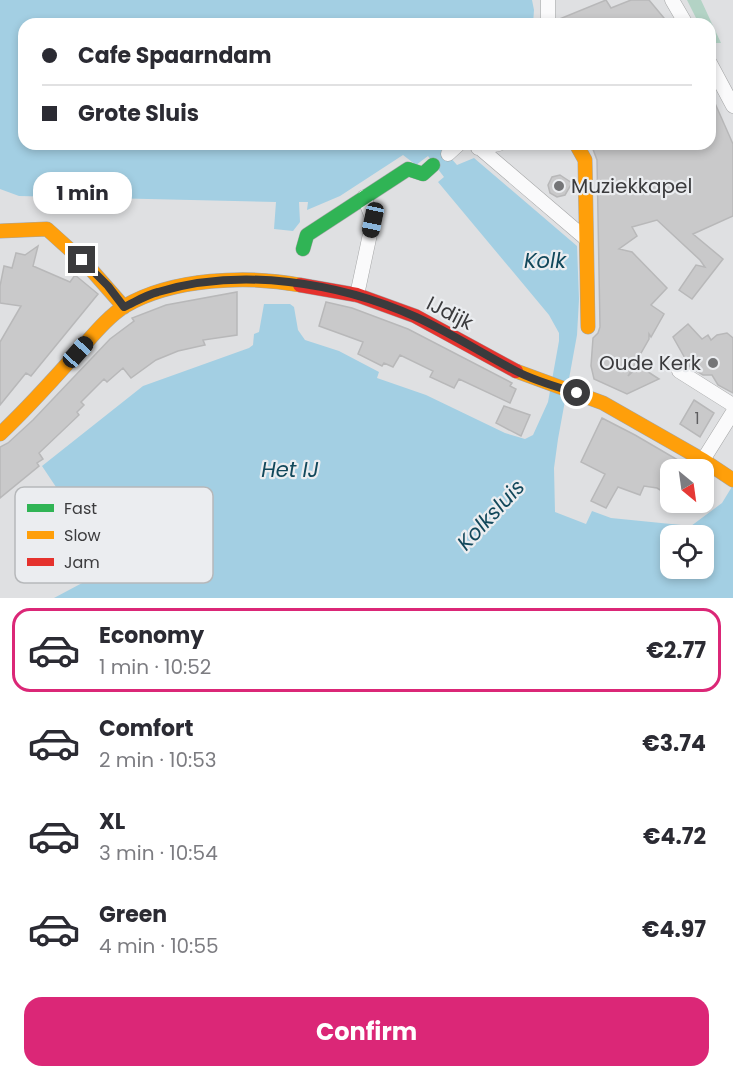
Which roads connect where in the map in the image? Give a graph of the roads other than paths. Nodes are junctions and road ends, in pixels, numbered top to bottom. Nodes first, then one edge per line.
1 (548, 0) edge
2 (672, 0) edge
3 (548, 18) edge
4 (682, 18) edge
5 (716, 74) edge
6 (733, 106) edge
7 (452, 150) edge
8 (482, 150) edge
9 (579, 150) edge
10 (448, 154) dead end
11 (428, 169) dead end
12 (364, 197) junction
13 (0, 231) edge
14 (585, 238) junction
15 (303, 249) dead end
16 (357, 295) junction
17 (124, 307) junction
18 (588, 327) dead end
19 (679, 371) dead end
20 (733, 405) edge
21 (733, 412) edge
22 (0, 434) edge
23 (701, 459) edge
24 (704, 459) edge
25 (714, 467) edge
26 (733, 480) edge

1 - 3 street
2 - 4 street
5 - 6 street
7 - 10 street
8 - 14 street
9 - 14 street
11 - 12 street
12 - 15 street
12 - 16 street
13 - 17 street
14 - 18 street
16 - 17 street, IJdijk
16 - 23 street, IJdijk
17 - 22 street, IJdijk
19 - 20 street
21 - 24 street
25 - 26 street, IJdijk

